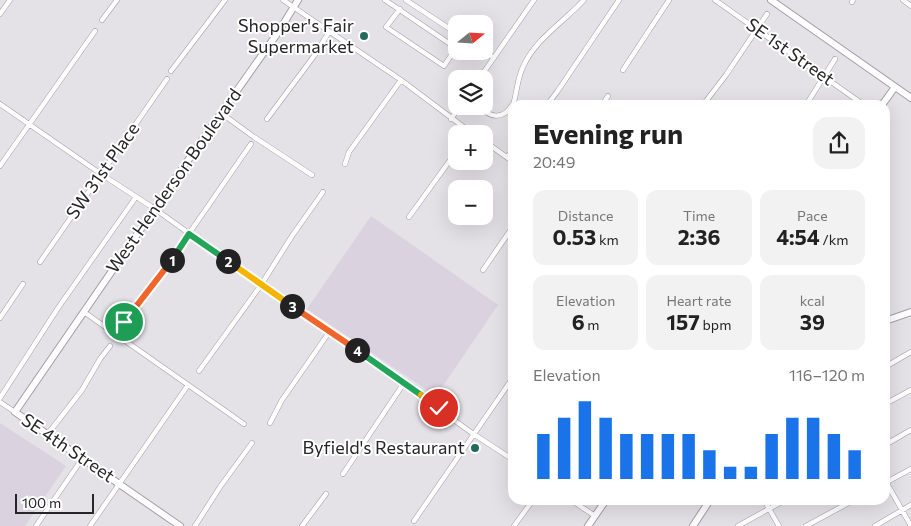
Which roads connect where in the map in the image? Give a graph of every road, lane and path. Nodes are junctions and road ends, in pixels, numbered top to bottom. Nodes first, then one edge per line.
1 (10, 0) edge
2 (117, 0) edge
3 (225, 0) edge
4 (283, 0) edge
5 (298, 0) edge
6 (385, 0) edge
7 (406, 0) edge
8 (534, 0) edge
9 (584, 0) edge
10 (619, 0) edge
11 (670, 0) edge
12 (716, 0) edge
13 (771, 0) edge
14 (903, 0) edge
15 (910, 3) edge
16 (293, 7) junction
17 (400, 9) junction
18 (0, 14) edge
19 (767, 14) dead end
20 (102, 20) dead end
21 (448, 28) edge
22 (758, 29) junction
23 (95, 31) dead end
24 (329, 32) junction
25 (448, 42) edge
26 (494, 58) joint
27 (835, 59) dead end
28 (448, 60) edge
29 (485, 70) edge
30 (622, 70) dead end
31 (171, 71) dead end
32 (823, 76) junction
33 (167, 80) dead end
34 (401, 80) junction
35 (895, 87) junction
36 (608, 96) dead end
37 (911, 98) edge
38 (514, 100) edge
39 (551, 100) edge
40 (605, 100) edge
41 (707, 100) edge
42 (809, 100) edge
43 (857, 100) edge
44 (886, 100) edge
45 (0, 104) edge
46 (508, 112) edge
47 (221, 113) junction
48 (453, 115) edge
49 (493, 115) edge
50 (451, 118) junction
51 (267, 120) dead end
52 (30, 124) junction
53 (460, 125) edge
54 (251, 144) dead end
55 (493, 147) edge
56 (507, 157) edge
57 (448, 163) edge
58 (345, 164) dead end
59 (0, 166) edge
60 (101, 174) junction
61 (312, 175) dead end
62 (323, 192) dead end
63 (136, 197) junction
64 (154, 209) junction
65 (409, 217) dead end
66 (189, 234) junction
67 (508, 234) edge
68 (40, 262) dead end
69 (483, 270) dead end
70 (23, 284) dead end
71 (261, 285) junction
72 (84, 312) junction
73 (911, 312) edge
74 (0, 318) edge
75 (890, 319) edge
76 (124, 322) dead end
77 (330, 331) junction
78 (110, 346) dead end
79 (911, 352) edge
80 (890, 364) edge
81 (199, 371) dead end
82 (404, 383) junction
83 (188, 385) junction
84 (508, 385) edge
85 (911, 390) edge
86 (0, 398) edge
87 (890, 401) edge
88 (0, 402) edge
89 (15, 412) junction
90 (270, 423) dead end
91 (244, 424) dead end
92 (911, 430) edge
93 (474, 434) junction
94 (47, 435) junction
95 (890, 442) edge
96 (252, 443) dead end
97 (508, 456) edge
98 (82, 459) junction
99 (911, 469) edge
100 (343, 474) dead end
101 (890, 480) edge
102 (121, 484) junction
103 (890, 490) edge
104 (326, 494) dead end
105 (529, 505) edge
106 (578, 505) edge
107 (603, 505) edge
108 (707, 505) edge
109 (767, 505) edge
110 (776, 505) edge
111 (845, 505) edge
112 (911, 505) edge
113 (769, 509) junction
114 (902, 510) junction
115 (595, 516) junction
116 (414, 521) dead end
117 (36, 526) edge
118 (90, 526) edge
119 (180, 526) edge
120 (195, 526) edge
121 (302, 526) edge
122 (514, 526) edge
123 (588, 526) edge
124 (693, 526) edge
125 (738, 526) edge
126 (779, 526) edge
127 (806, 526) edge
128 (874, 526) edge
129 (911, 526) edge

1 - 18 street
2 - 20 street
3 - 31 street
4 - 16 street
5 - 16 street, West Henderson Boulevard
6 - 17 street
7 - 21 street
8 - 26 street
9 - 38 street
10 - 39 street
11 - 30 street
12 - 22 street, SE 1st Street
13 - 35 street
14 - 15 street
16 - 24 street
16 - 47 street, West Henderson Boulevard
17 - 25 street
17 - 28 street
19 - 22 street
22 - 32 street, SE 1st Street
22 - 41 street
23 - 52 street
24 - 34 street
24 - 51 street
26 - 29 street
27 - 32 street
32 - 42 street
32 - 43 street, SE 1st Street
33 - 60 street, SW 31st Place
34 - 50 street
34 - 58 street
35 - 37 street
35 - 44 street
36 - 40 street
45 - 52 street
46 - 49 street
47 - 61 street
47 - 64 street, West Henderson Boulevard
48 - 50 street
50 - 53 street
52 - 59 street
52 - 60 street
54 - 66 street
55 - 56 street
57 - 65 street
60 - 63 street
60 - 68 street, SW 31st Place
62 - 71 street
63 - 64 street
63 - 86 street
64 - 66 street
64 - 72 street, West Henderson Boulevard
66 - 71 street
66 - 76 street
67 - 69 street
70 - 74 street
71 - 77 street
71 - 81 street
72 - 83 street
72 - 89 street, West Henderson Boulevard
73 - 75 street
77 - 82 street
77 - 90 street
78 - 94 street
79 - 80 street
82 - 93 street
82 - 100 street
83 - 91 street
83 - 102 street
84 - 93 street
85 - 87 street
88 - 89 street
89 - 94 street, SE 4th Street
92 - 95 street
93 - 97 street
93 - 116 street
94 - 98 street, SE 4th Street
96 - 120 street
98 - 102 street, SE 4th Street
98 - 117 street
99 - 101 street
102 - 118 street
102 - 119 street, SE 4th Street
103 - 114 street
104 - 121 street
105 - 122 street
106 - 115 street
107 - 115 street
108 - 124 street
109 - 113 street
110 - 113 street
111 - 127 street
112 - 114 street
113 - 125 street
113 - 126 street
114 - 128 street
114 - 129 street
115 - 123 street

